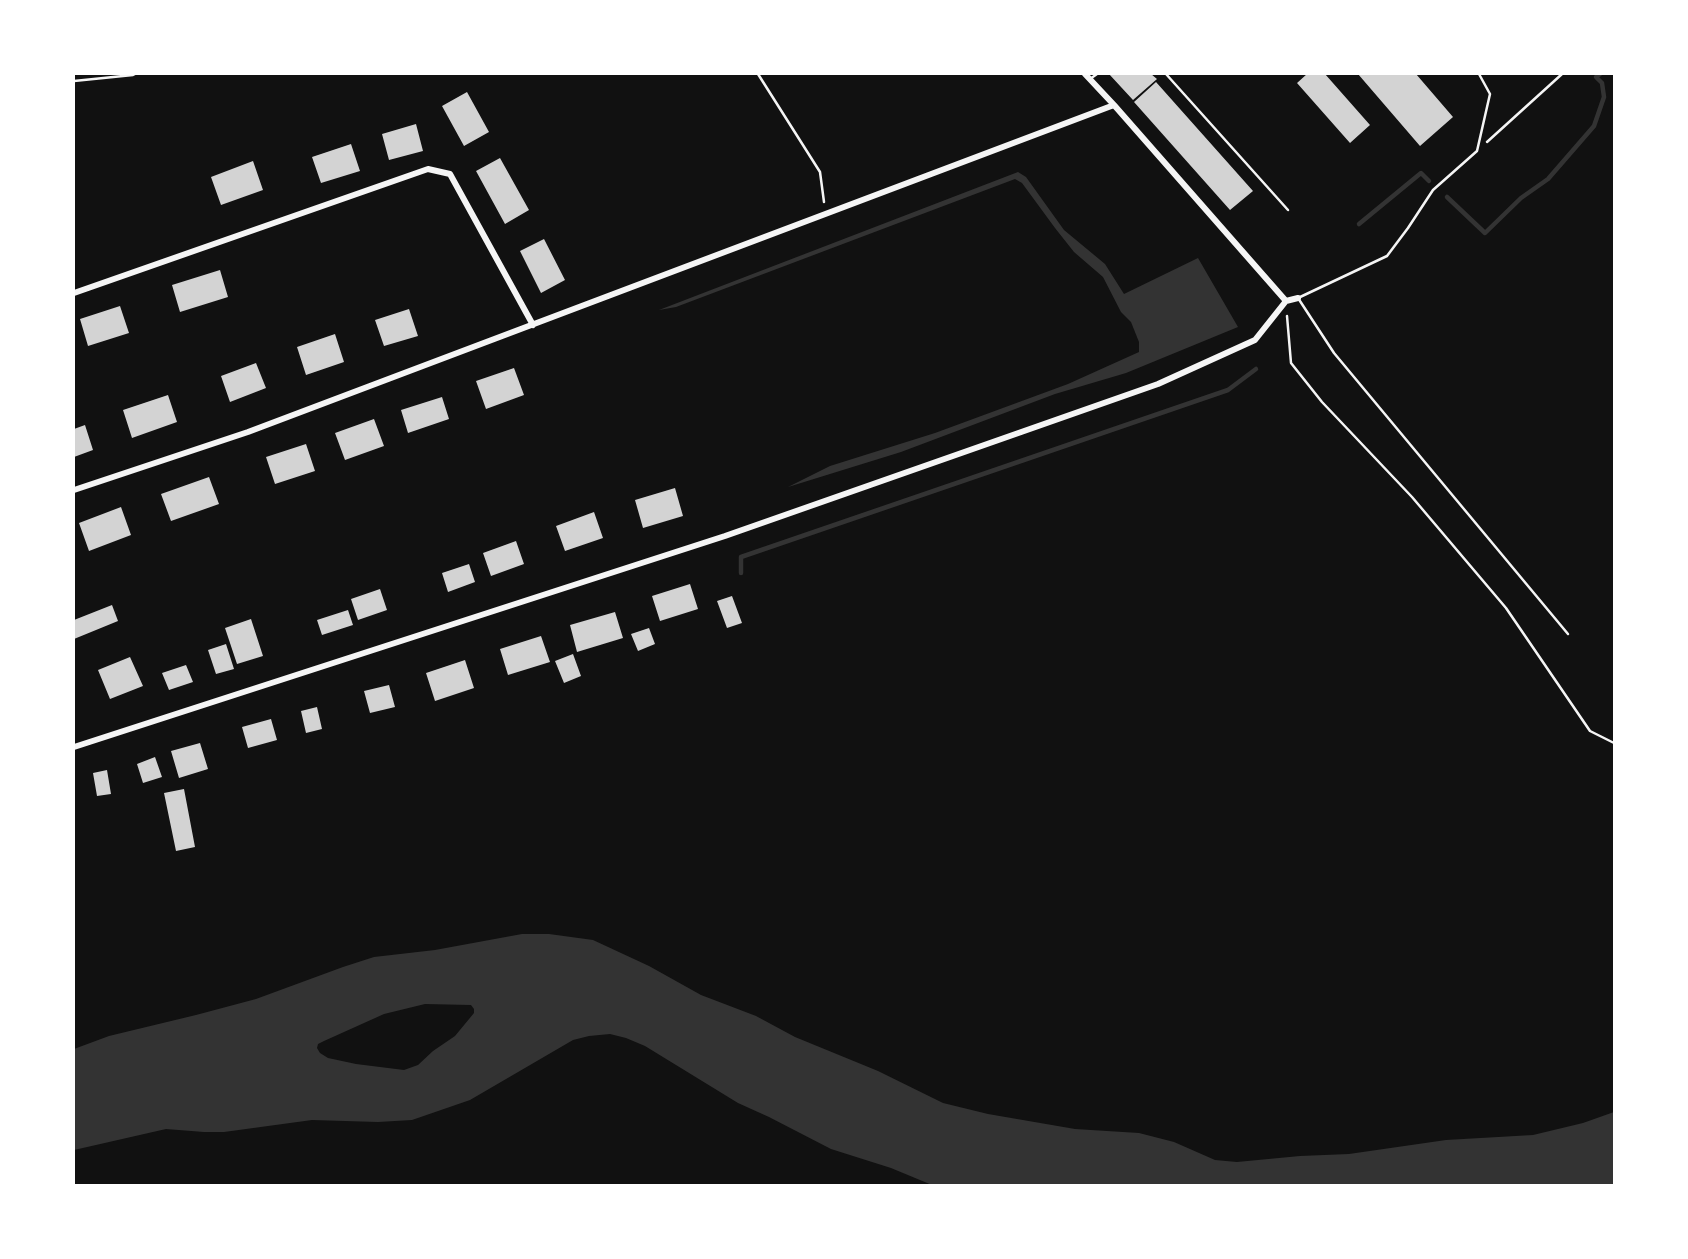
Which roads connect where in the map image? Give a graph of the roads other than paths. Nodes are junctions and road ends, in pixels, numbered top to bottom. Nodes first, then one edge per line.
1 (1097, 74) edge
2 (1167, 74) edge
3 (1479, 74) edge
4 (1088, 76) edge
5 (1114, 105) junction
6 (1288, 210) dead end
7 (74, 293) edge
8 (1298, 298) junction
9 (1286, 301) junction
10 (533, 325) junction
11 (74, 490) edge
12 (1567, 634) dead end
13 (74, 747) edge

1 - 4 lane
2 - 6 lane
3 - 8 lane
4 - 5 street
5 - 9 street
5 - 10 street
7 - 10 street
8 - 9 street
8 - 12 lane
9 - 13 street
10 - 11 street

